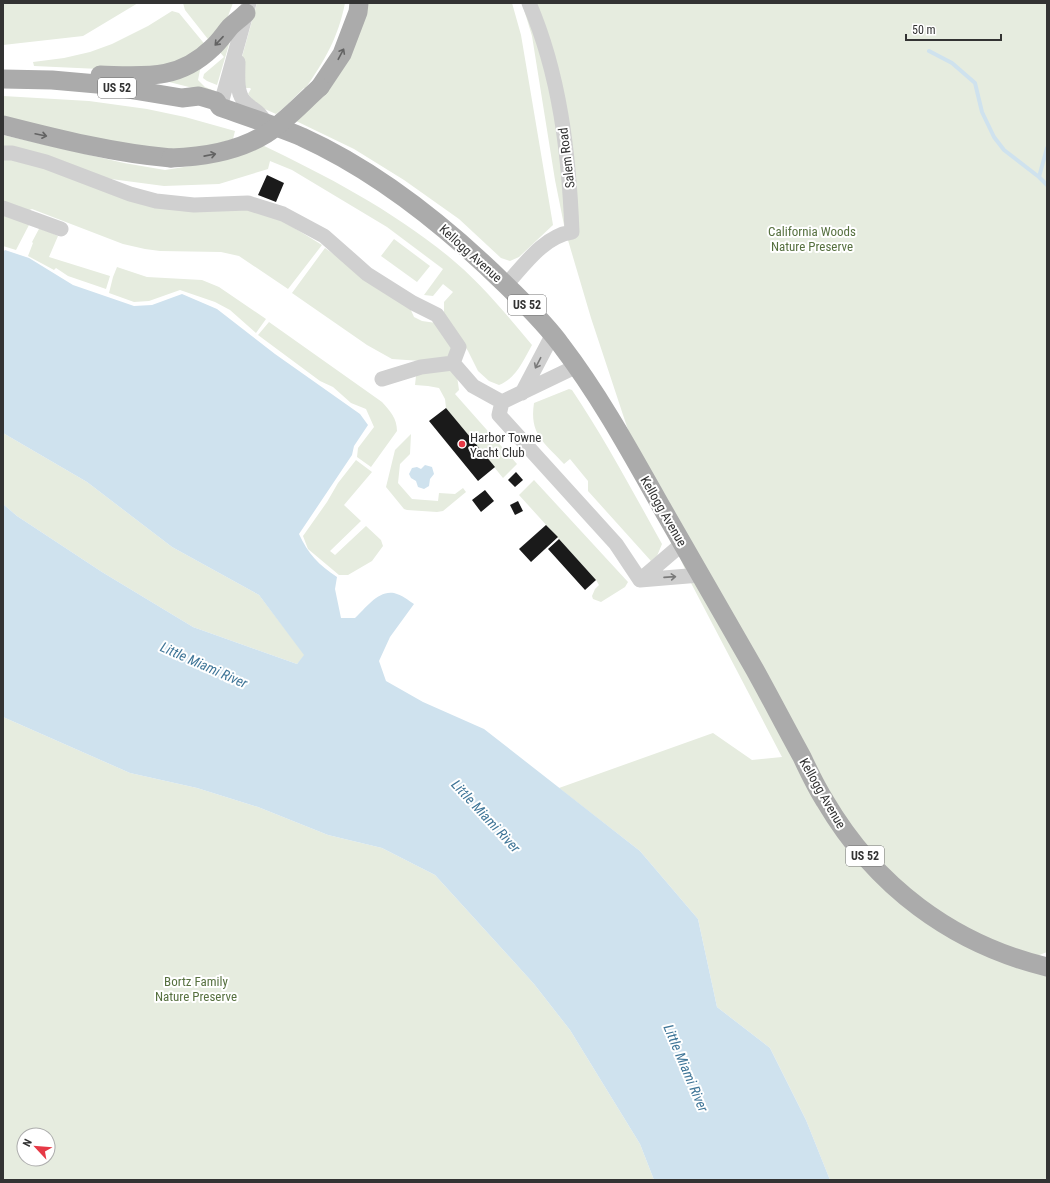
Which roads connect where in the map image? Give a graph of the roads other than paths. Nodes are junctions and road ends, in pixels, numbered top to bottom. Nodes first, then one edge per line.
1 (359, 3) edge
2 (529, 3) edge
3 (248, 8) edge
4 (238, 45) junction
5 (3, 80) edge
6 (52, 80) junction
7 (220, 107) junction
8 (265, 123) junction
9 (3, 125) edge
10 (3, 153) edge
11 (3, 208) edge
12 (61, 229) dead end
13 (506, 285) junction
14 (553, 334) junction
15 (453, 363) junction
16 (576, 366) junction
17 (382, 379) dead end
18 (522, 393) junction
19 (502, 402) junction
20 (682, 544) junction
21 (700, 575) junction
22 (640, 580) junction
23 (1047, 967) edge

9 -> 1 main road, bridge
2 - 13 street, Salem Road
3 - 4 street
3 -> 6 main road
4 - 7 street
4 - 8 street
5 - 6 main road, Kellogg Avenue / US 52
6 - 7 main road, Kellogg Avenue / US 52
7 - 8 main road, Kellogg Avenue / US 52
8 - 13 main road, Kellogg Avenue / US 52
10 - 15 street
11 - 12 street
13 - 14 main road, Kellogg Avenue / US 52
14 - 16 main road, Kellogg Avenue / US 52
14 -> 18 street
15 - 17 street
15 - 19 street
16 - 18 street
16 - 20 main road, Kellogg Avenue / US 52
18 - 19 street
19 - 22 street
20 - 21 main road, Kellogg Avenue / US 52
20 - 22 street
22 -> 21 street
21 - 23 main road, Kellogg Avenue / US 52

